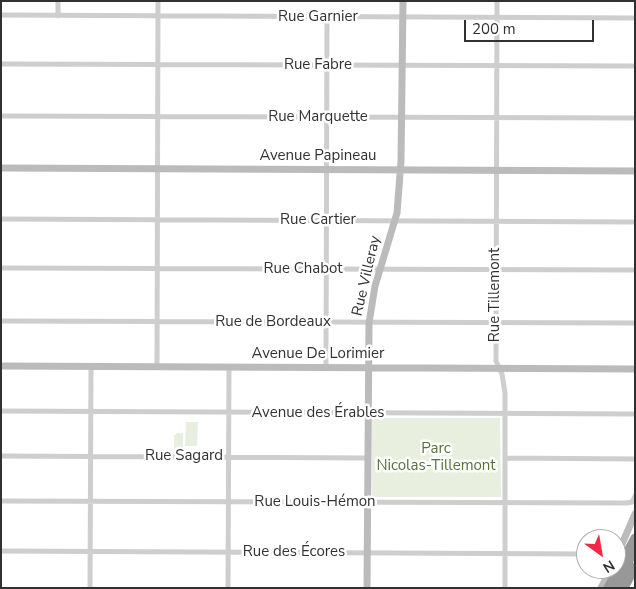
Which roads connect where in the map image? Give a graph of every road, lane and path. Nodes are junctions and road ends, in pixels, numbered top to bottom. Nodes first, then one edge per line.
1 (58, 1) edge
2 (158, 1) edge
3 (403, 1) edge
4 (497, 1) edge
5 (1, 15) edge
6 (58, 16) junction
7 (158, 17) junction
8 (327, 17) junction
9 (402, 18) junction
10 (496, 18) junction
11 (635, 18) edge
12 (1, 64) edge
13 (158, 65) junction
14 (327, 66) junction
15 (401, 66) junction
16 (496, 66) junction
17 (635, 66) edge
18 (1, 116) edge
19 (158, 116) junction
20 (327, 117) junction
21 (401, 117) junction
22 (496, 118) junction
23 (635, 118) edge
24 (1, 168) edge
25 (157, 169) junction
26 (327, 169) junction
27 (400, 170) junction
28 (496, 170) junction
29 (635, 171) edge
30 (1, 219) edge
31 (157, 219) junction
32 (326, 220) junction
33 (395, 221) junction
34 (496, 221) junction
35 (635, 222) edge
36 (1, 268) edge
37 (157, 268) junction
38 (326, 269) junction
39 (380, 269) junction
40 (496, 270) junction
41 (635, 270) edge
42 (1, 321) edge
43 (156, 321) junction
44 (326, 322) junction
45 (369, 323) junction
46 (495, 323) junction
47 (635, 323) edge
48 (1, 366) edge
49 (91, 367) junction
50 (157, 367) junction
51 (229, 367) junction
52 (326, 368) junction
53 (367, 368) junction
54 (499, 368) junction
55 (635, 369) edge
56 (1, 411) edge
57 (91, 412) junction
58 (229, 412) junction
59 (367, 413) junction
60 (506, 413) junction
61 (635, 414) edge
62 (1, 456) edge
63 (91, 456) junction
64 (229, 456) junction
65 (367, 458) junction
66 (505, 458) junction
67 (635, 459) edge
68 (635, 496) edge
69 (1, 501) edge
70 (90, 501) junction
71 (229, 501) junction
72 (367, 502) junction
73 (505, 502) junction
74 (634, 520) edge
75 (626, 537) edge
76 (635, 538) edge
77 (635, 549) edge
78 (1, 551) edge
79 (90, 551) junction
80 (228, 552) junction
81 (367, 553) junction
82 (505, 553) junction
83 (576, 554) edge
84 (635, 566) edge
85 (90, 588) edge
86 (228, 588) edge
87 (367, 588) edge
88 (505, 588) edge
89 (608, 588) edge
90 (615, 588) edge
91 (624, 588) edge

1 - 6 street
2 - 7 street
3 - 9 main road, Rue Villeray
4 - 10 street, Rue Tillemont
5 - 6 street, Rue Garnier
6 - 7 street, Rue Garnier
7 - 8 street, Rue Garnier
7 - 13 street
8 - 9 street, Rue Garnier
8 - 14 street
9 - 10 street, Rue Garnier
9 - 15 main road, Rue Villeray
10 - 11 street, Rue Garnier
10 - 16 street, Rue Tillemont
12 - 13 street, Rue Fabre
13 - 14 street, Rue Fabre
13 - 19 street
14 - 15 street, Rue Fabre
14 - 20 street
15 - 16 street, Rue Fabre
15 - 21 main road, Rue Villeray
16 - 17 street, Rue Fabre
16 - 22 street, Rue Tillemont
18 - 19 street, Rue Marquette
19 - 20 street, Rue Marquette
19 - 25 street
20 - 21 street, Rue Marquette
20 - 26 street
21 - 22 street, Rue Marquette
21 - 27 main road, Rue Villeray
22 - 23 street, Rue Marquette
22 - 28 street, Rue Tillemont
24 - 25 main road, Avenue Papineau
25 - 26 main road, Avenue Papineau
25 - 31 street
26 - 27 main road, Avenue Papineau
26 - 32 street
27 - 28 main road, Avenue Papineau
27 - 33 main road, Rue Villeray
28 - 29 main road, Avenue Papineau
28 - 34 street, Rue Tillemont
30 - 31 street, Rue Cartier
31 - 32 street, Rue Cartier
31 - 37 street
32 - 33 street, Rue Cartier
32 - 38 street
33 - 34 street, Rue Cartier
33 - 39 main road, Rue Villeray
34 - 35 street, Rue Cartier
34 - 40 street, Rue Tillemont
36 - 37 street, Rue Chabot
37 - 38 street, Rue Chabot
37 - 43 street
38 - 39 street, Rue Chabot
38 - 44 street
39 - 40 street, Rue Chabot
39 - 45 main road, Rue Villeray
40 - 41 street, Rue Chabot
40 - 46 street, Rue Tillemont
42 - 43 street, Rue de Bordeaux
43 - 44 street, Rue de Bordeaux
43 - 50 street
44 - 45 street, Rue de Bordeaux
44 - 52 street
45 - 46 street, Rue de Bordeaux
45 - 53 main road, Rue Villeray
46 - 47 street, Rue de Bordeaux
46 - 54 street, Rue Tillemont
48 - 49 main road, Avenue De Lorimier
49 - 50 main road, Avenue De Lorimier
49 - 57 street
50 - 51 main road, Avenue De Lorimier
51 - 52 main road, Avenue De Lorimier
51 - 58 street
52 - 53 main road, Avenue De Lorimier
53 - 54 main road, Avenue De Lorimier
53 - 59 main road, Rue Villeray
54 - 55 main road, Avenue De Lorimier
54 - 60 street, Rue Tillemont
56 - 57 street, Avenue des Érables
57 - 58 street, Avenue des Érables
57 - 63 street
58 - 59 street, Avenue des Érables
58 - 64 street
59 - 60 street, Avenue des Érables
59 - 65 main road, Rue Villeray
60 - 61 street, Avenue des Érables
60 - 66 street, Rue Tillemont
62 - 63 street, Rue Sagard
63 - 64 street, Rue Sagard
63 - 70 street
64 - 65 street, Rue Sagard
64 - 71 street
65 - 72 main road, Rue Villeray
66 - 67 street
66 - 73 street, Rue Tillemont
68 - 73 street, Rue Louis-Hémon
69 - 70 street, Rue Louis-Hémon
70 - 71 street, Rue Louis-Hémon
70 - 79 street
71 - 72 street, Rue Louis-Hémon
71 - 80 street
72 - 73 street, Rue Louis-Hémon
72 - 81 main road, Rue Villeray
73 - 82 street, Rue Tillemont
74 - 75 main road
76 - 89 highway
77 - 90 highway
78 - 79 street, Rue des Écores
79 - 80 street, Rue des Écores
79 - 85 street
80 - 81 street, Rue des Écores
80 - 86 street
81 - 82 street, Rue des Écores
81 - 87 main road, Rue Villeray
82 - 83 street, Rue des Écores
82 - 88 street, Rue Tillemont
84 - 91 highway

